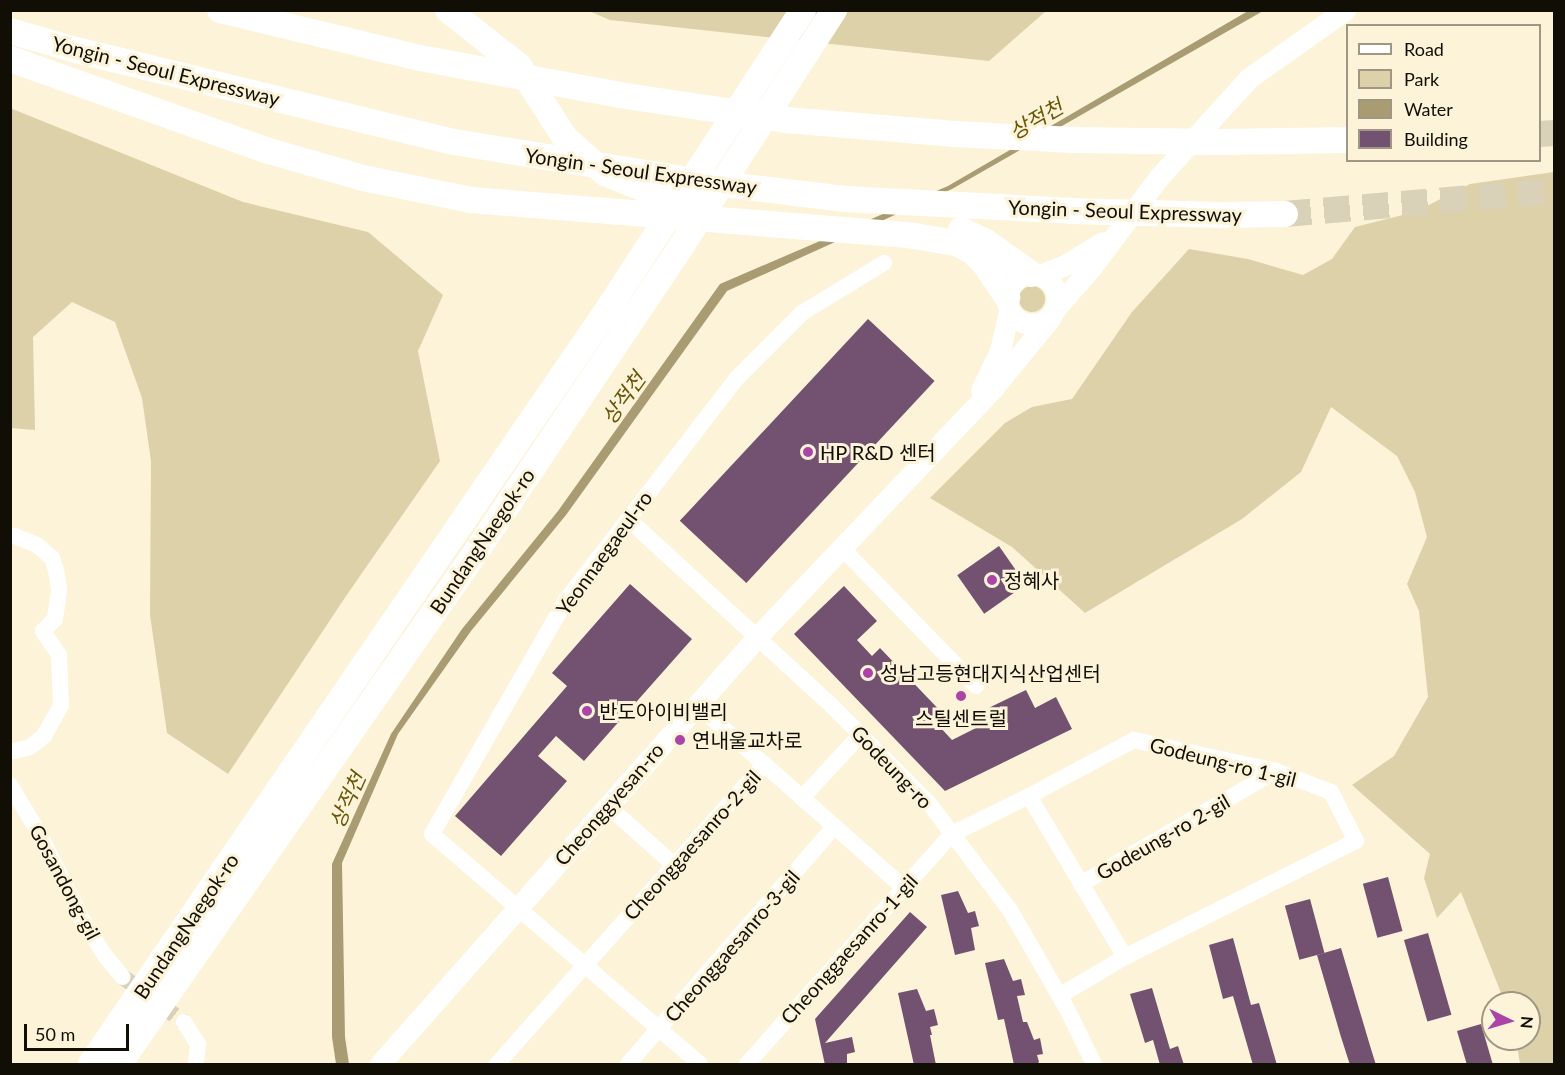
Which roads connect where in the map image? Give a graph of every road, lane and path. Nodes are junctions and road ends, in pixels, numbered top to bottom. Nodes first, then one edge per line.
1 (220, 10) edge
2 (448, 10) edge
3 (803, 10) edge
4 (834, 10) edge
5 (1345, 10) edge
6 (10, 31) edge
7 (10, 59) edge
8 (1346, 140) edge
9 (1285, 214) tunnel mouth
10 (1124, 224) junction
11 (915, 228) junction
12 (884, 263) dead end
13 (1035, 274) junction
14 (1008, 304) junction
15 (1053, 313) junction
16 (965, 416) junction
17 (628, 519) junction
18 (15, 536) dead end
19 (841, 547) junction
20 (758, 636) junction
21 (976, 686) dead end
22 (697, 705) junction
23 (861, 735) junction
24 (10, 752) edge
25 (764, 765) junction
26 (1276, 771) junction
27 (10, 785) edge
28 (1029, 796) junction
29 (802, 798) junction
30 (608, 806) junction
31 (834, 827) junction
32 (952, 834) junction
33 (674, 865) junction
34 (1081, 884) junction
35 (904, 888) junction
36 (519, 906) junction
37 (1125, 957) junction
38 (585, 964) junction
39 (123, 976) tunnel mouth
40 (1059, 996) junction
41 (184, 1022) tunnel mouth
42 (660, 1029) junction
43 (384, 1060) edge
44 (91, 1065) edge
45 (119, 1065) edge
46 (196, 1065) edge
47 (497, 1065) edge
48 (628, 1065) edge
49 (700, 1065) edge
50 (747, 1065) edge
51 (1094, 1065) edge

1 - 8 highway
2 - 11 highway
3 - 44 highway, BundangNaegok-ro
4 - 45 highway, BundangNaegok-ro
5 - 10 main road, Cheonggyesan-ro
6 - 9 highway, Yongin - Seoul Expressway
7 - 11 highway
10 - 13 main road, Cheonggyesan-ro
10 - 15 main road, Cheonggyesan-ro
11 - 13 highway
11 - 14 highway
12 - 17 street, Yeonnaegaeul-ro
13 - 14 main road
13 - 15 main road
14 - 15 main road
14 - 16 main road, Cheonggyesan-ro
15 - 16 main road, Cheonggyesan-ro
16 - 19 main road, Cheonggyesan-ro
17 - 20 street, Godeung-ro
17 - 36 street, Yeonnaegaeul-ro
18 - 24 street
19 - 20 main road, Cheonggyesan-ro
19 - 21 street
20 - 22 main road, Cheonggyesan-ro
20 - 23 street, Godeung-ro
22 - 25 street
22 - 30 main road, Cheonggyesan-ro
23 - 29 street
23 - 32 street, Godeung-ro
25 - 29 street, Cheonggaesanro-2-gil
25 - 33 street, Cheonggaesanro-2-gil
26 - 28 street, Godeung-ro 1-gil
26 - 34 street, Godeung-ro 2-gil
26 - 37 street, Godeung-ro 1-gil
27 - 39 street, Gosandong-gil
28 - 32 street, Godeung-ro 1-gil
28 - 34 street
29 - 31 street, Cheonggaesanro-2-gil
30 - 33 street
30 - 36 main road, Cheonggyesan-ro
31 - 35 street, Cheonggaesanro-2-gil
31 - 42 street, Cheonggaesanro-3-gil
32 - 35 street, Cheonggaesanro-1-gil
32 - 40 street, Godeung-ro
33 - 38 street, Cheonggaesanro-2-gil
34 - 37 street
35 - 50 street, Cheonggaesanro-1-gil
36 - 38 street
36 - 43 main road, Cheonggyesan-ro
37 - 40 street, Godeung-ro 1-gil
38 - 42 street
38 - 47 street, Cheonggaesanro-2-gil
40 - 51 street, Godeung-ro
41 - 46 street
42 - 48 street, Cheonggaesanro-3-gil
42 - 49 street

